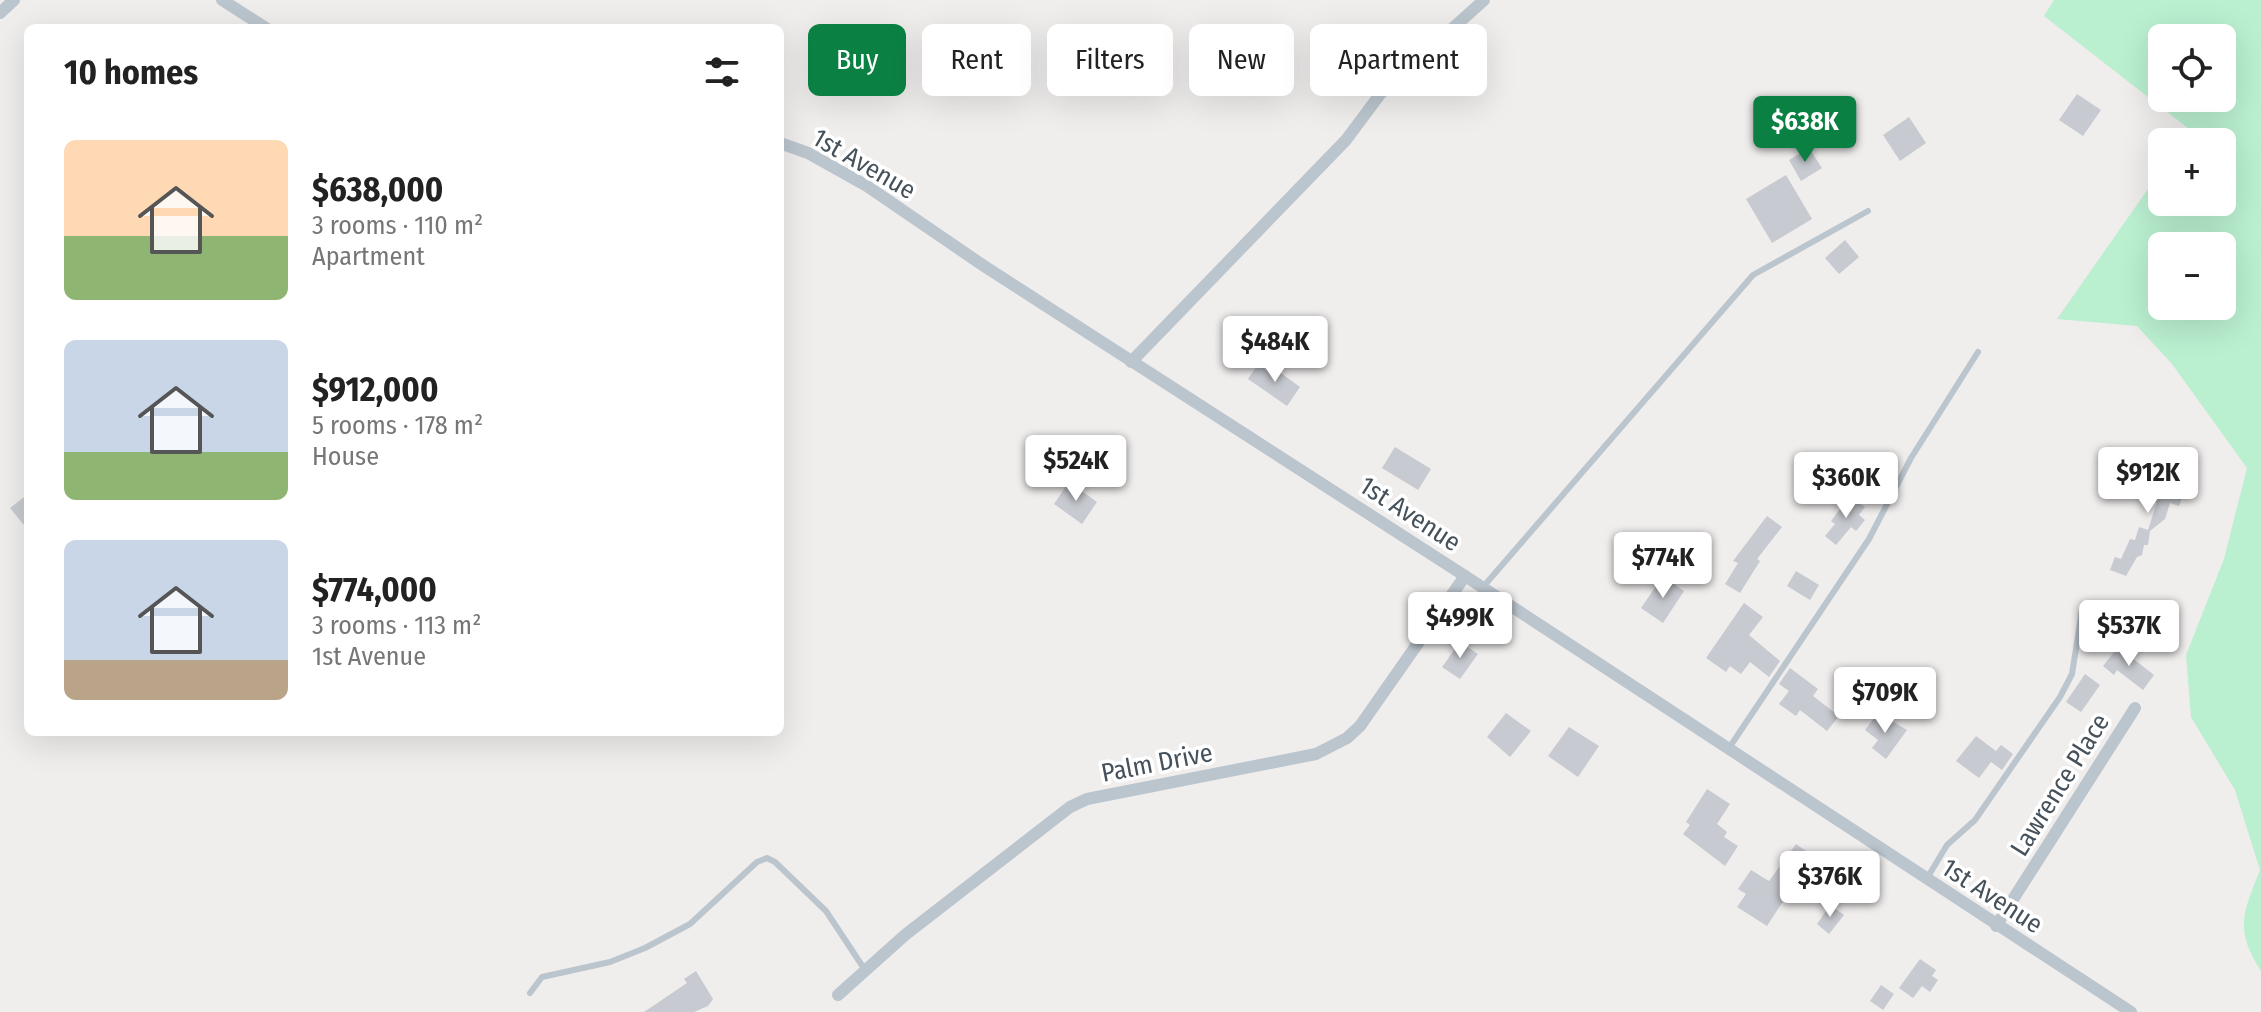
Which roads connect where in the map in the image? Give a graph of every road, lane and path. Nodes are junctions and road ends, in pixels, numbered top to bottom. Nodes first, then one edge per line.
1 (14, 0) edge
2 (222, 0) edge
3 (1484, 0) edge
4 (0, 13) edge
5 (260, 24) edge
6 (784, 144) edge
7 (1868, 211) dead end
8 (1978, 352) dead end
9 (1131, 362) junction
10 (1465, 576) junction
11 (1483, 587) junction
12 (2083, 604) dead end
13 (2135, 708) dead end
14 (1729, 748) junction
15 (1926, 880) junction
16 (1996, 926) junction
17 (865, 970) junction
18 (530, 993) dead end
19 (838, 995) dead end
20 (2131, 1012) edge

1 - 4 street
2 - 5 street
3 - 9 street
6 - 9 street, 1st Avenue
7 - 11 lane
8 - 14 lane
9 - 10 street, 1st Avenue
10 - 11 street, 1st Avenue
10 - 17 street, Palm Drive
11 - 14 street, 1st Avenue
12 - 15 lane
13 - 16 street, Lawrence Place
14 - 15 street, 1st Avenue
15 - 16 street, 1st Avenue
16 - 20 street, 1st Avenue
17 - 18 lane
17 - 19 street, Palm Drive

